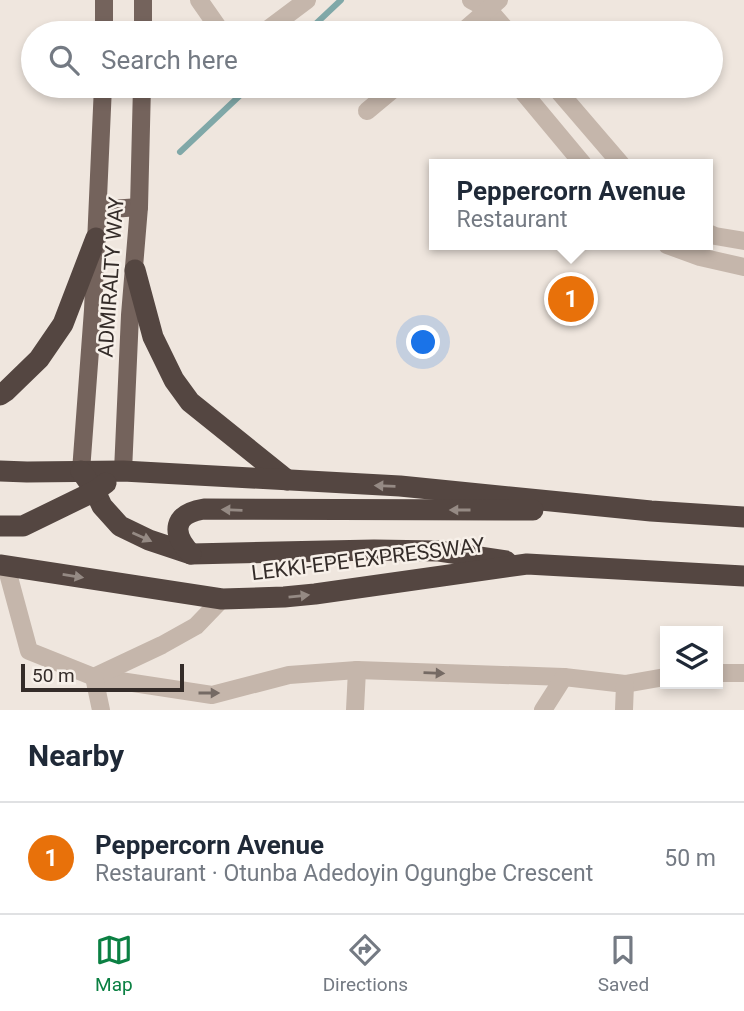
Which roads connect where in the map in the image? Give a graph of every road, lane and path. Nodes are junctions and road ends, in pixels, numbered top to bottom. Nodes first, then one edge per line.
1 (104, 0) edge
2 (143, 0) edge
3 (199, 0) edge
4 (307, 0) edge
5 (460, 0) edge
6 (471, 0) edge
7 (494, 4) edge
8 (104, 21) edge
9 (143, 21) edge
10 (214, 21) edge
11 (279, 21) edge
12 (465, 21) edge
13 (478, 21) edge
14 (503, 21) edge
15 (102, 98) edge
16 (142, 98) edge
17 (383, 98) edge
18 (528, 98) edge
19 (564, 98) edge
20 (367, 111) dead end
21 (579, 159) edge
22 (617, 159) edge
23 (139, 207) junction
24 (97, 210) junction
25 (713, 235) edge
26 (96, 238) junction
27 (744, 241) edge
28 (681, 250) edge
29 (744, 267) edge
30 (135, 270) junction
31 (0, 395) edge
32 (0, 471) edge
33 (81, 471) junction
34 (123, 471) junction
35 (286, 480) junction
36 (95, 491) junction
37 (650, 510) junction
38 (744, 517) edge
39 (0, 526) edge
40 (191, 554) junction
41 (527, 564) junction
42 (3, 565) edge
43 (744, 576) edge
44 (222, 599) junction
45 (357, 670) junction
46 (723, 673) edge
47 (744, 673) edge
48 (94, 677) junction
49 (564, 677) junction
50 (660, 678) edge
51 (625, 684) junction
52 (101, 710) edge
53 (355, 710) edge
54 (543, 710) edge
55 (624, 710) edge

1 - 8 main road
2 - 9 main road
3 - 10 street
4 - 11 street
5 - 12 street
6 - 7 street
7 - 13 street
7 - 14 street
15 - 24 main road, ADMIRALTY WAY
16 - 23 main road, ADMIRALTY WAY
17 - 20 street
18 - 21 street
19 - 22 street
23 - 24 main road
23 - 30 main road, ADMIRALTY WAY
24 - 26 main road, ADMIRALTY WAY
25 - 27 street
26 - 31 highway
26 - 33 main road, ADMIRALTY WAY
28 - 29 street
30 - 34 main road, ADMIRALTY WAY
30 - 35 highway
32 - 33 highway
33 - 34 highway
33 - 36 highway
34 - 35 highway
34 - 36 highway
37 -> 35 highway
36 - 39 highway
36 -> 40 highway
37 - 38 highway
37 -> 40 highway
40 - 41 highway
41 - 43 highway, LEKKI-EPE EXPRESSWAY
44 -> 41 highway, LEKKI-EPE EXPRESSWAY
42 -> 44 highway, LEKKI-EPE EXPRESSWAY
42 - 48 street
44 - 48 street
48 -> 45 street
45 -> 49 street
45 - 53 street
46 - 47 street
48 - 52 street
49 - 51 street
49 - 54 street
50 - 51 street
51 - 55 street

